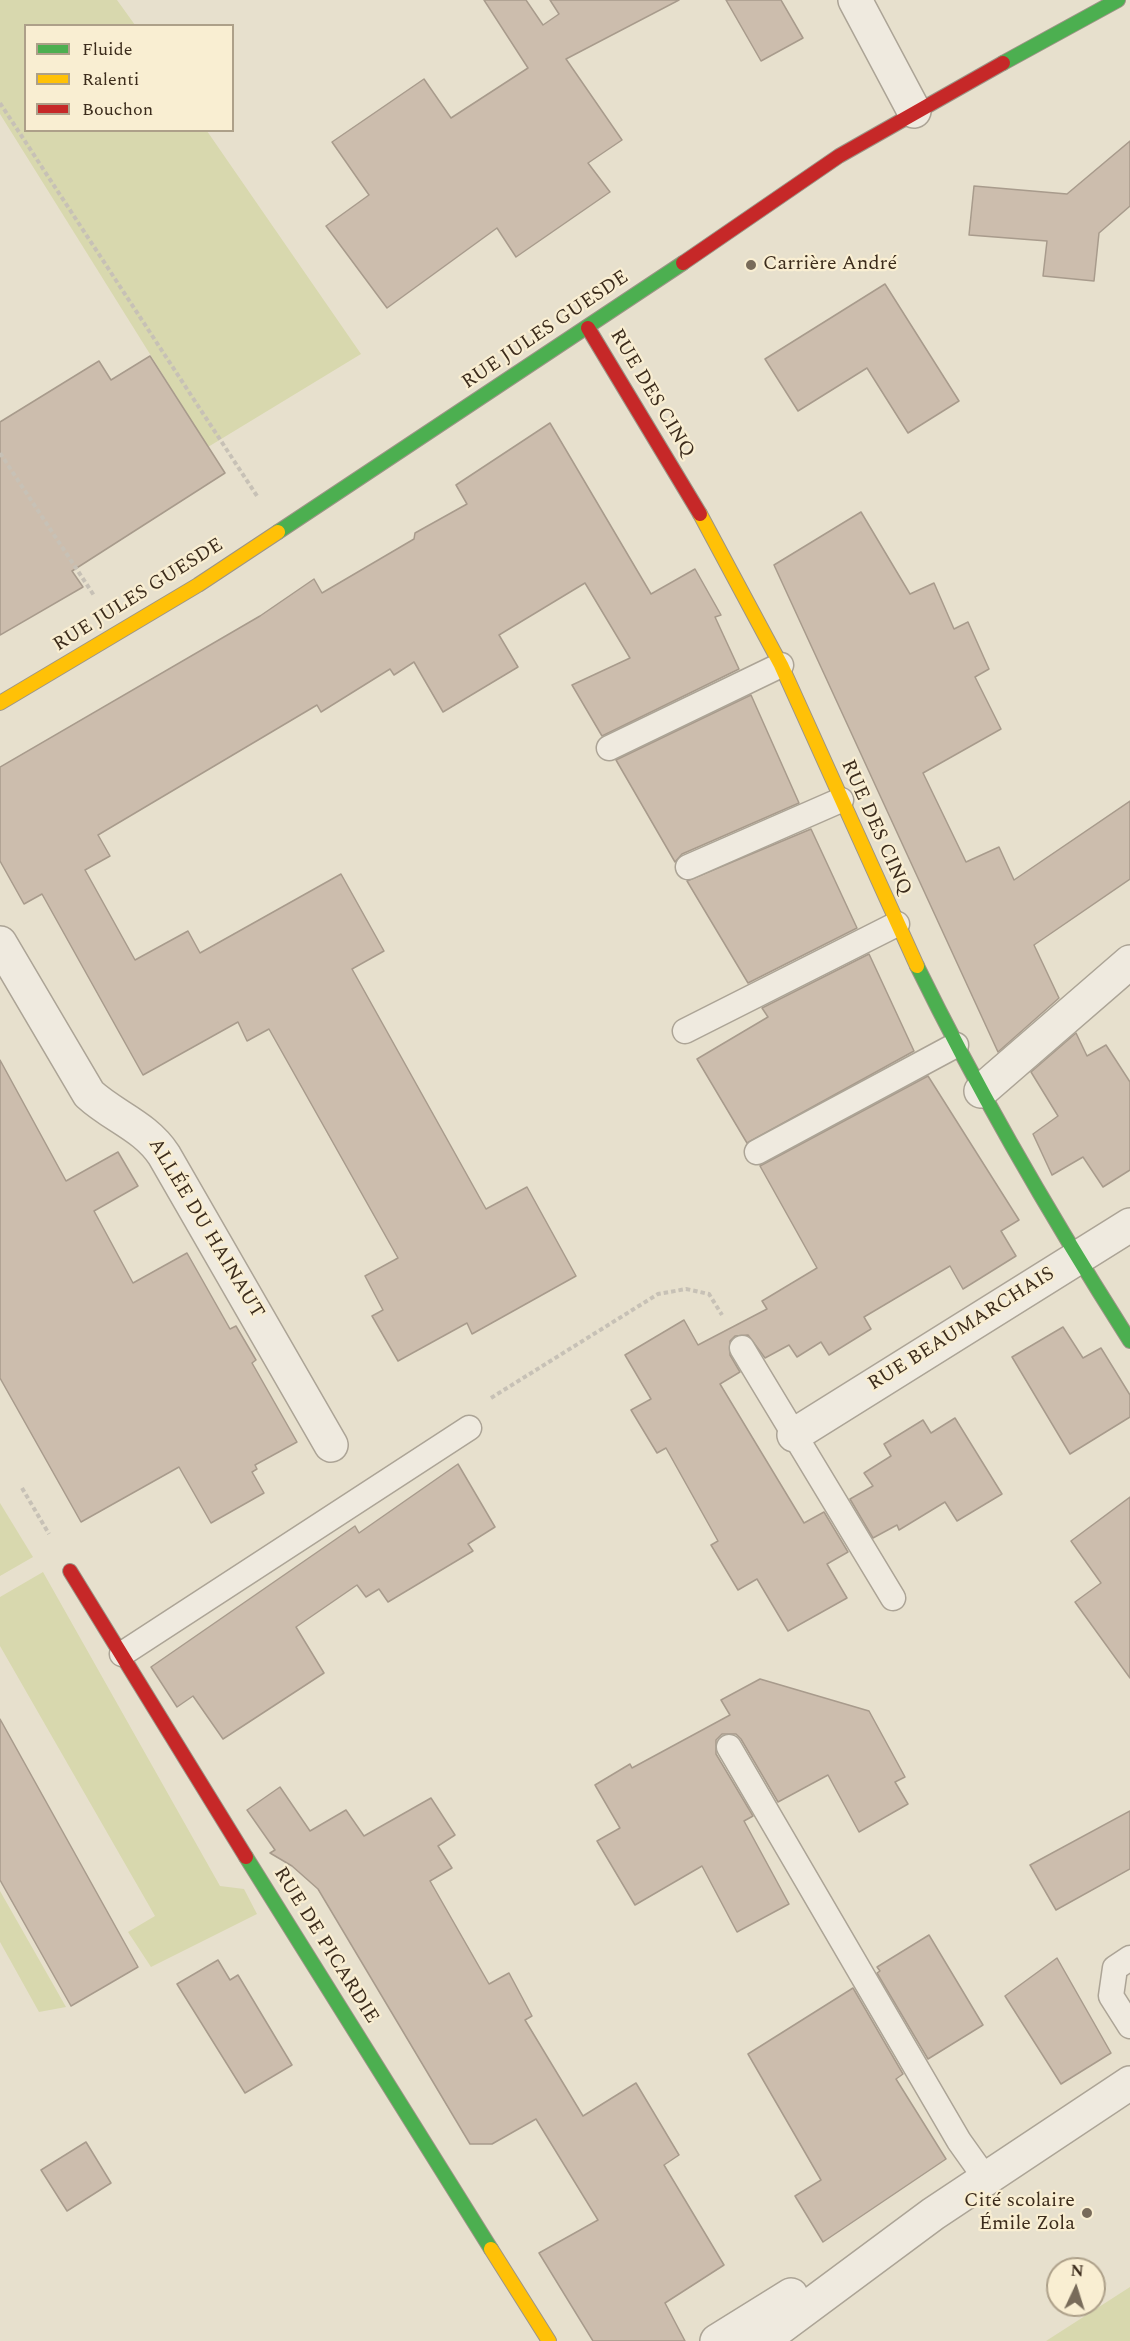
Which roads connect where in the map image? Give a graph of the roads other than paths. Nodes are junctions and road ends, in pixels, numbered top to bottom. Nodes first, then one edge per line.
1 (855, 0) edge
2 (1118, 0) edge
3 (914, 111) junction
4 (588, 328) junction
5 (781, 665) junction
6 (0, 703) edge
7 (609, 748) dead end
8 (841, 800) junction
9 (688, 867) dead end
10 (897, 924) junction
11 (0, 943) edge
12 (1130, 962) edge
13 (685, 1031) dead end
14 (956, 1045) junction
15 (981, 1091) junction
16 (756, 1152) dead end
17 (1130, 1225) edge
18 (1077, 1258) junction
19 (1130, 1341) edge
20 (742, 1348) road end
21 (470, 1428) road end
22 (794, 1435) junction
23 (331, 1445) dead end
24 (70, 1571) road end
25 (892, 1598) dead end
26 (122, 1654) junction
27 (729, 1747) dead end
28 (1130, 1958) edge
29 (1130, 2026) edge
30 (1130, 2083) edge
31 (986, 2179) junction
32 (933, 2214) junction
33 (549, 2341) edge
34 (717, 2341) edge
35 (762, 2341) edge

1 - 3 street
2 - 3 street, RUE JULES GUESDE
3 - 4 street, RUE JULES GUESDE
4 - 5 street, RUE DES CINQ
4 - 6 street, RUE JULES GUESDE
5 - 7 lane
5 - 8 street, RUE DES CINQ
8 - 9 lane
8 - 10 street, RUE DES CINQ
10 - 13 lane
10 - 14 street, RUE DES CINQ
11 - 23 street, ALLÉE DU HAINAUT
12 - 15 street
14 - 15 street, RUE DES CINQ
14 - 16 lane
15 - 18 street, RUE DES CINQ
17 - 18 street, RUE BEAUMARCHAIS
18 - 19 street, RUE DES CINQ
18 - 22 street, RUE BEAUMARCHAIS
20 - 22 lane
21 - 26 lane
22 - 25 lane
24 - 26 street, RUE DE PICARDIE
26 - 33 street, RUE DE PICARDIE
27 - 31 lane
28 - 29 lane
30 - 31 street
31 - 32 street
32 - 34 street
32 - 35 street

